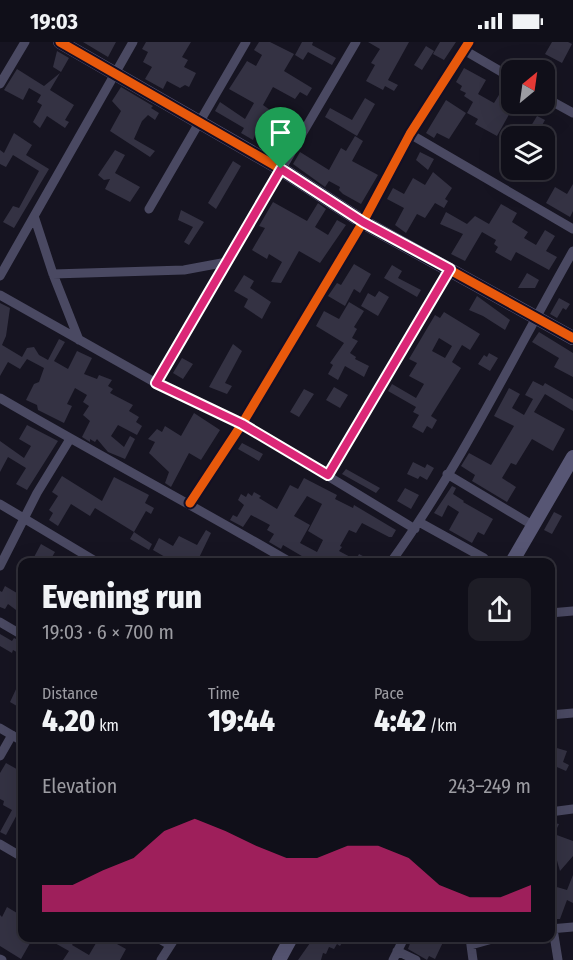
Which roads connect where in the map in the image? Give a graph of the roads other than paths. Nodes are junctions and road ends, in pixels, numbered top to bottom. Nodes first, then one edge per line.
1 (25, 42) edge
2 (60, 42) edge
3 (134, 42) edge
4 (246, 42) edge
5 (356, 42) edge
6 (467, 46) edge
7 (501, 70) edge
8 (114, 75) junction
9 (0, 84) edge
10 (555, 103) edge
11 (573, 114) edge
12 (198, 122) junction
13 (410, 134) junction
14 (281, 169) junction
15 (149, 209) dead end
16 (34, 216) junction
17 (363, 222) junction
18 (573, 229) edge
19 (573, 251) edge
20 (227, 262) junction
21 (450, 269) junction
22 (53, 274) junction
23 (0, 276) edge
24 (0, 295) edge
25 (536, 318) junction
26 (573, 338) edge
27 (79, 340) junction
28 (156, 383) junction
29 (0, 398) edge
30 (242, 424) junction
31 (70, 439) junction
32 (573, 457) edge
33 (447, 474) junction
34 (328, 475) junction
35 (190, 503) junction
36 (0, 504) edge
37 (25, 520) junction
38 (417, 526) junction
39 (534, 526) junction
40 (90, 558) edge
41 (283, 558) edge
42 (394, 558) edge
43 (484, 558) edge
44 (514, 558) edge
45 (0, 566) edge
46 (573, 611) edge
47 (555, 613) edge
48 (0, 622) edge
49 (18, 633) edge
50 (573, 713) edge
51 (555, 715) edge
52 (0, 728) edge
53 (12, 735) junction
54 (18, 739) edge
55 (0, 756) edge
56 (573, 809) edge
57 (555, 811) edge
58 (0, 844) edge
59 (18, 855) edge
60 (573, 927) edge
61 (555, 929) edge
62 (171, 942) edge
63 (289, 942) edge
64 (402, 942) edge
65 (470, 942) edge
66 (555, 942) edge
67 (395, 956) edge
68 (161, 960) edge
69 (279, 960) edge
70 (416, 960) edge
71 (473, 960) edge
72 (558, 960) edge

1 - 9 street
2 - 8 street
3 - 8 street
4 - 12 street
5 - 14 street
6 - 7 street
6 - 13 street
8 - 12 street
8 - 16 street
10 - 11 street
12 - 14 street
12 - 15 street
13 - 17 street
13 - 18 street
14 - 17 street
14 - 20 street
16 - 22 street
16 - 23 street
17 - 21 street
17 - 30 street
19 - 25 street
20 - 22 street
20 - 28 street
21 - 25 street
21 - 34 street
22 - 27 street
24 - 27 street
25 - 26 street
25 - 33 street
27 - 28 street
28 - 30 street
29 - 31 street
30 - 34 street
30 - 35 street
31 - 35 street
31 - 37 street
32 - 39 street
33 - 38 street
33 - 39 street
34 - 38 street
35 - 41 street
36 - 37 street
37 - 40 street
37 - 45 street
38 - 42 street
38 - 43 street
39 - 44 street
46 - 47 street
48 - 49 street
50 - 51 street
52 - 53 street
53 - 54 street
53 - 55 street
56 - 57 street
58 - 59 street
60 - 61 street
62 - 68 street
63 - 69 street
64 - 67 street
65 - 71 street
66 - 72 street
67 - 70 street

